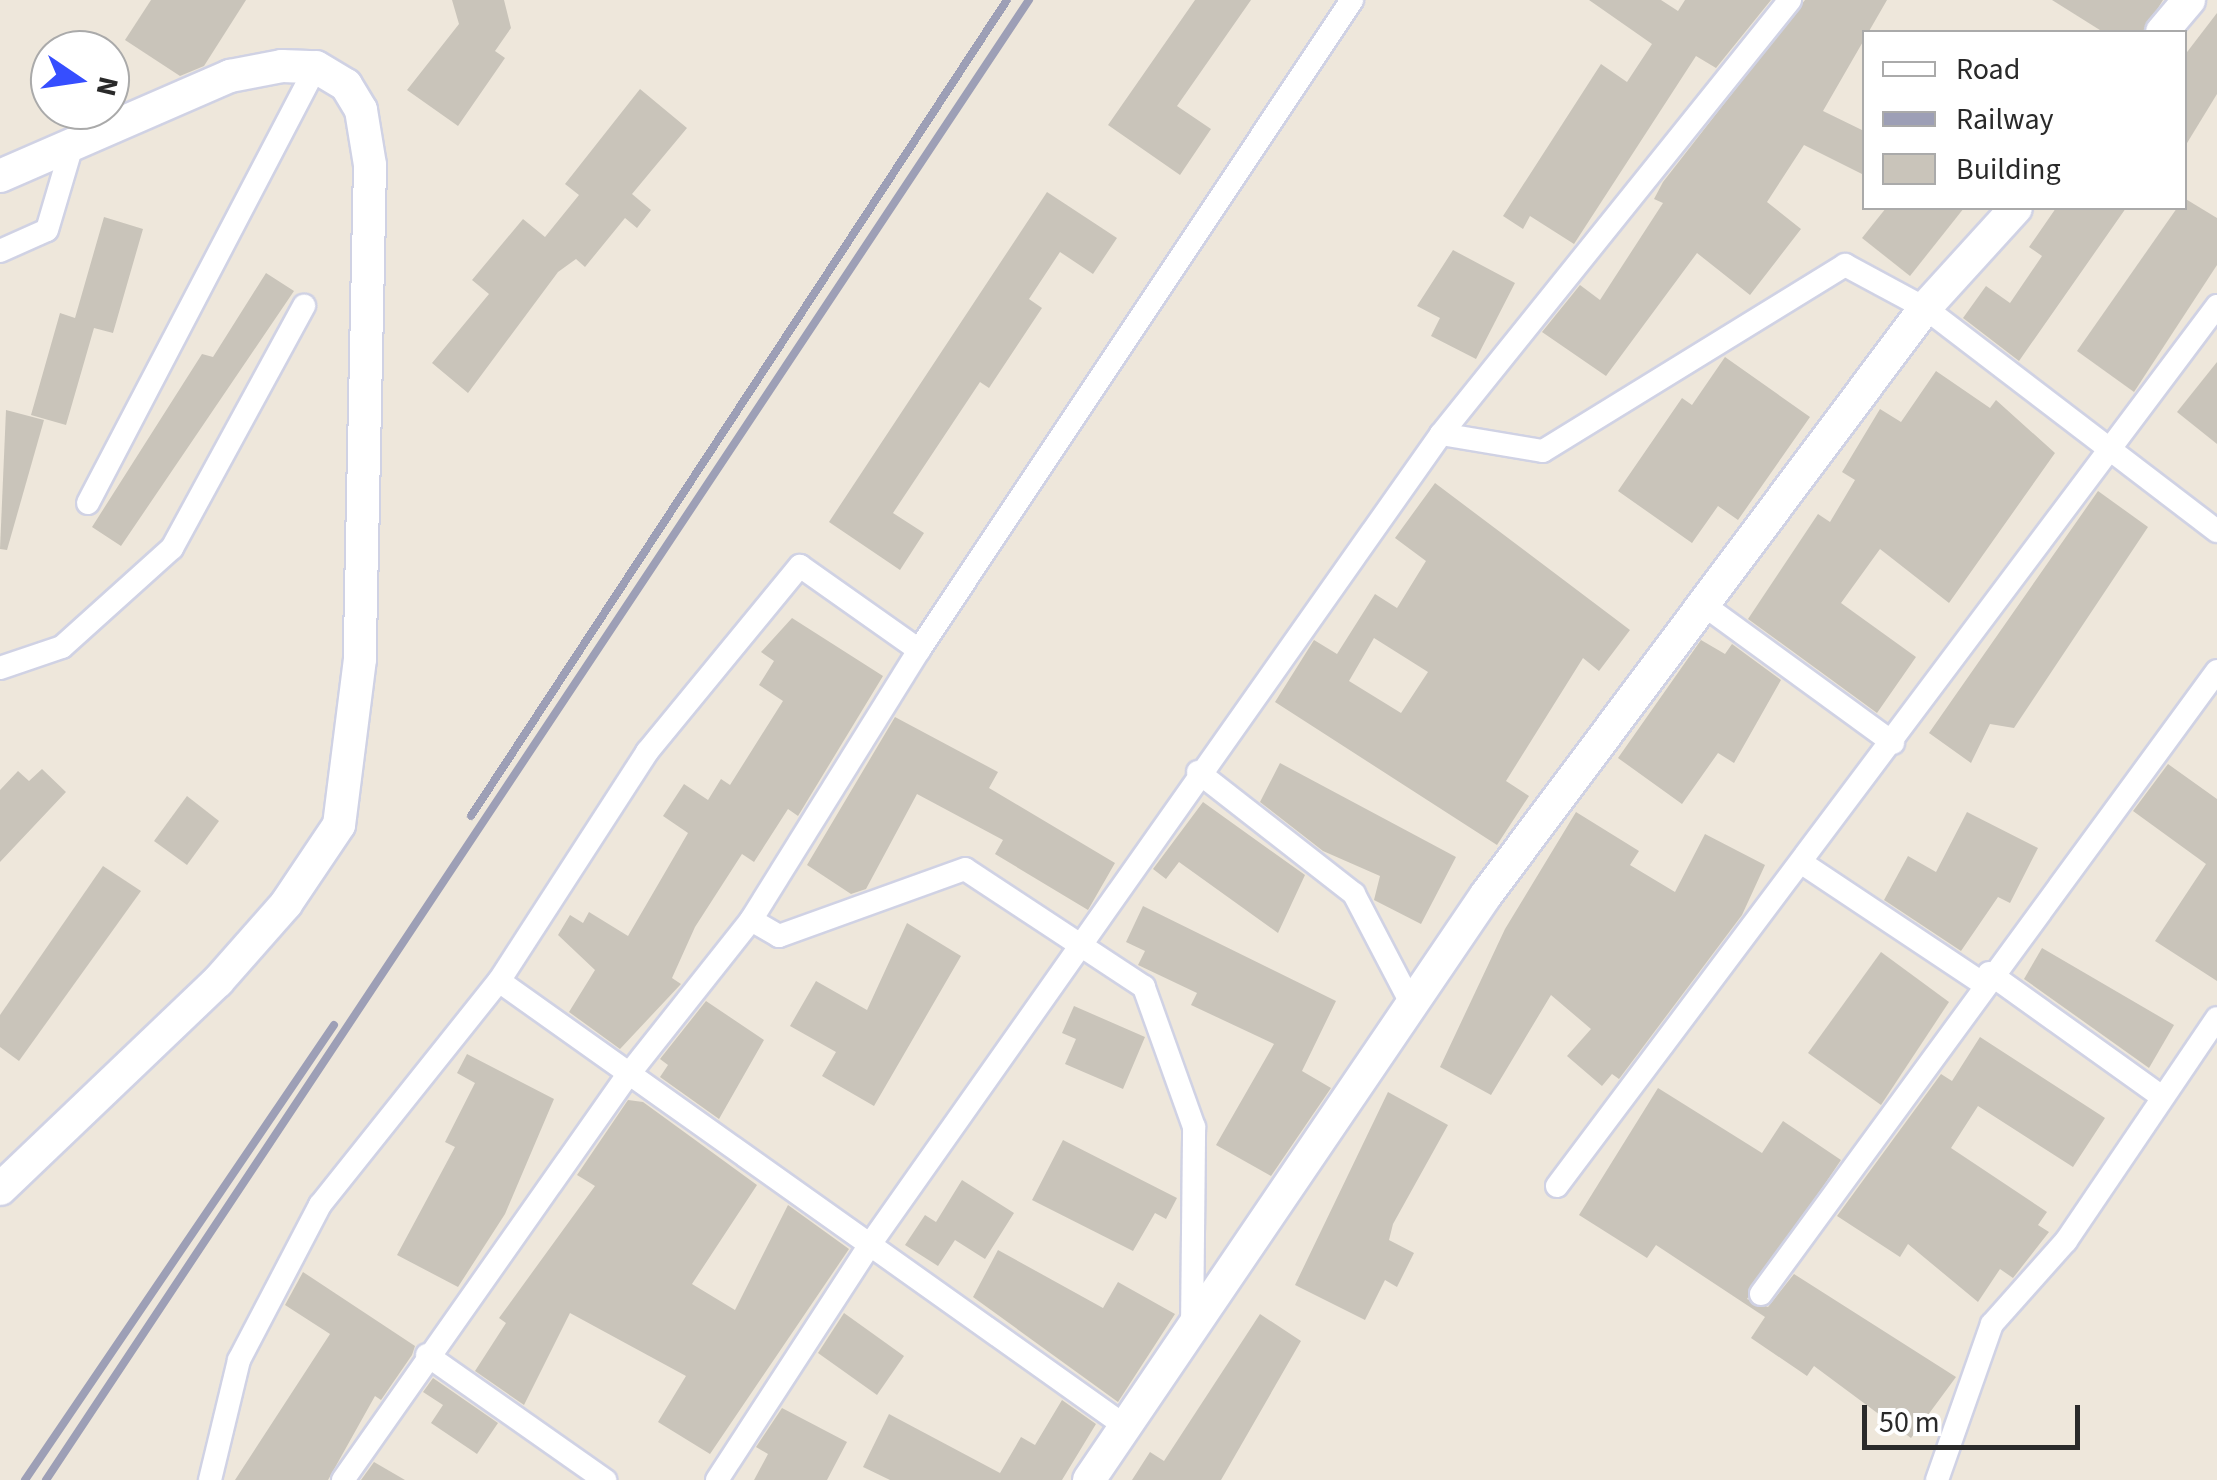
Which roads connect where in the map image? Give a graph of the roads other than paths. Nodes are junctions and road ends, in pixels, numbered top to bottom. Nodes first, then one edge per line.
1 (1352, 0) edge
2 (1790, 0) edge
3 (2189, 0) edge
4 (2164, 30) edge
5 (316, 68) junction
6 (74, 139) junction
7 (0, 176) edge
8 (2014, 210) edge
9 (0, 251) edge
10 (304, 306) dead end
11 (2217, 306) edge
12 (1924, 308) junction
13 (1441, 434) junction
14 (2109, 449) junction
15 (88, 503) dead end
16 (2217, 531) edge
17 (1704, 606) junction
18 (919, 650) junction
19 (0, 668) edge
20 (2217, 670) edge
21 (1893, 743) junction
22 (1198, 772) junction
23 (1802, 863) junction
24 (751, 920) junction
25 (1083, 938) junction
26 (1985, 978) junction
27 (499, 981) junction
28 (1412, 1005) junction
29 (2217, 1018) edge
30 (626, 1079) junction
31 (2158, 1094) junction
32 (6, 1177) edge
33 (1557, 1186) dead end
34 (872, 1243) junction
35 (1761, 1294) dead end
36 (1192, 1329) junction
37 (427, 1355) junction
38 (1125, 1426) junction
39 (210, 1480) edge
40 (343, 1480) edge
41 (605, 1480) edge
42 (717, 1480) edge
43 (1088, 1480) edge
44 (1937, 1480) edge

1 - 18 street
2 - 13 street
3 - 4 street
5 - 6 street
5 - 15 street
5 - 32 street
6 - 7 street
6 - 9 street
8 - 12 street
10 - 19 street
11 - 14 street
12 - 13 street
12 - 14 street
12 - 17 street
13 - 22 street
14 - 16 street
14 - 21 street
17 - 21 street
17 - 28 street
18 - 24 street
18 - 27 street
20 - 26 street
21 - 23 street
22 - 25 street
22 - 28 street
23 - 26 street
23 - 33 street
24 - 25 street
24 - 30 street
25 - 34 street
25 - 36 street
26 - 31 street
26 - 35 street
27 - 30 street
27 - 39 street
28 - 36 street
29 - 31 street
30 - 34 street
30 - 37 street
31 - 44 street
34 - 38 street
34 - 42 street
36 - 38 street
37 - 40 street
37 - 41 street
38 - 43 street

